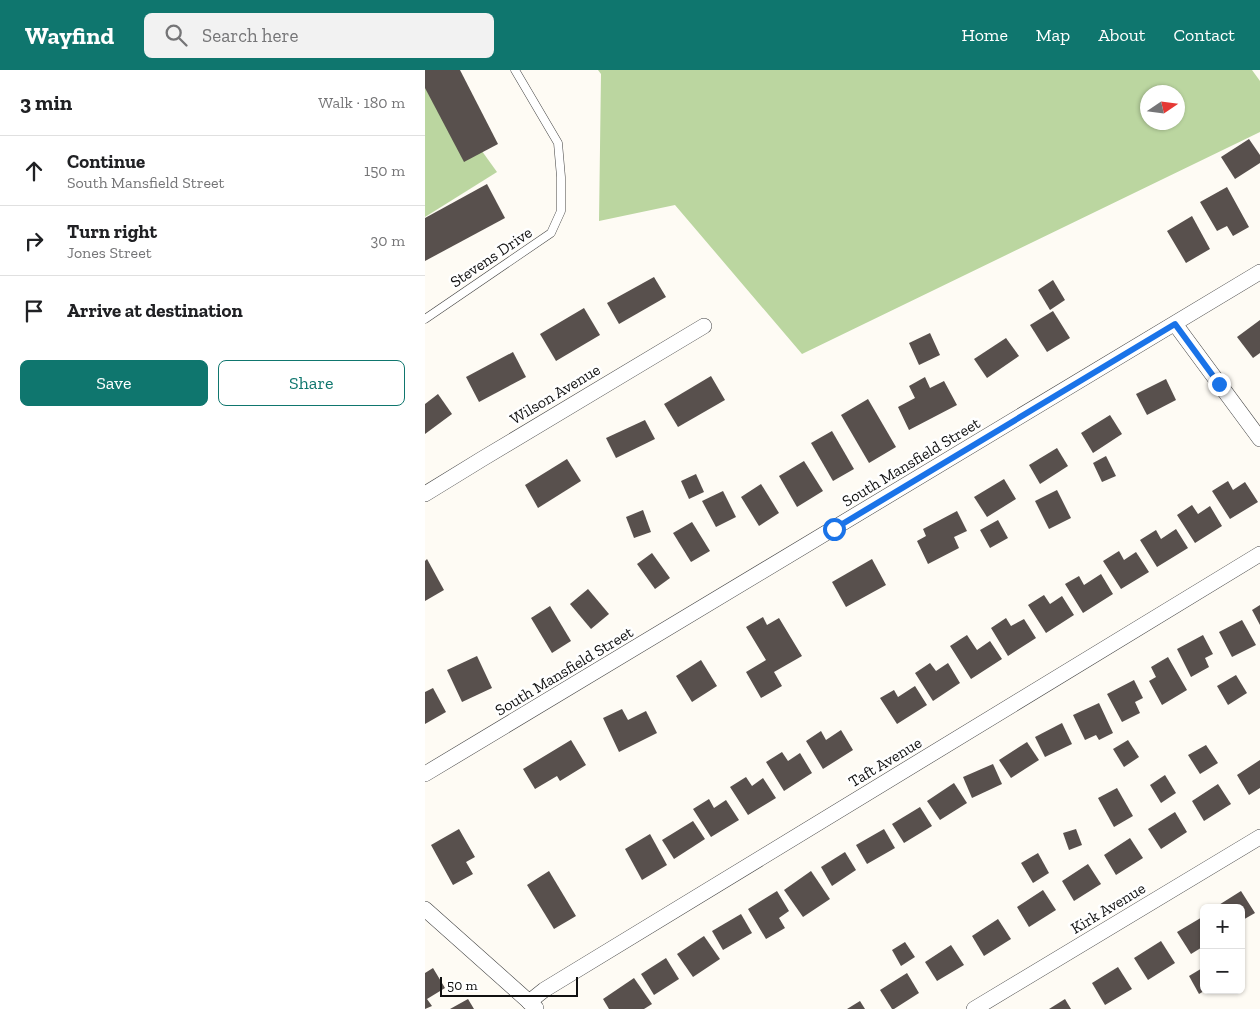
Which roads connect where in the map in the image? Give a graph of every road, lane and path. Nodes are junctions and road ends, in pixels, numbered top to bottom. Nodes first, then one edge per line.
1 (515, 70) edge
2 (1260, 272) edge
3 (425, 318) edge
4 (1175, 324) junction
5 (704, 326) dead end
6 (1260, 439) edge
7 (425, 494) edge
8 (1260, 554) edge
9 (425, 774) edge
10 (1260, 837) edge
11 (425, 909) edge
12 (533, 1006) edge
13 (974, 1009) edge

1 - 3 lane, Stevens Drive
2 - 4 street, South Mansfield Street
4 - 6 street
4 - 9 street, South Mansfield Street
5 - 7 street, Wilson Avenue
8 - 12 street, Taft Avenue
10 - 13 street, Kirk Avenue
11 - 12 street

